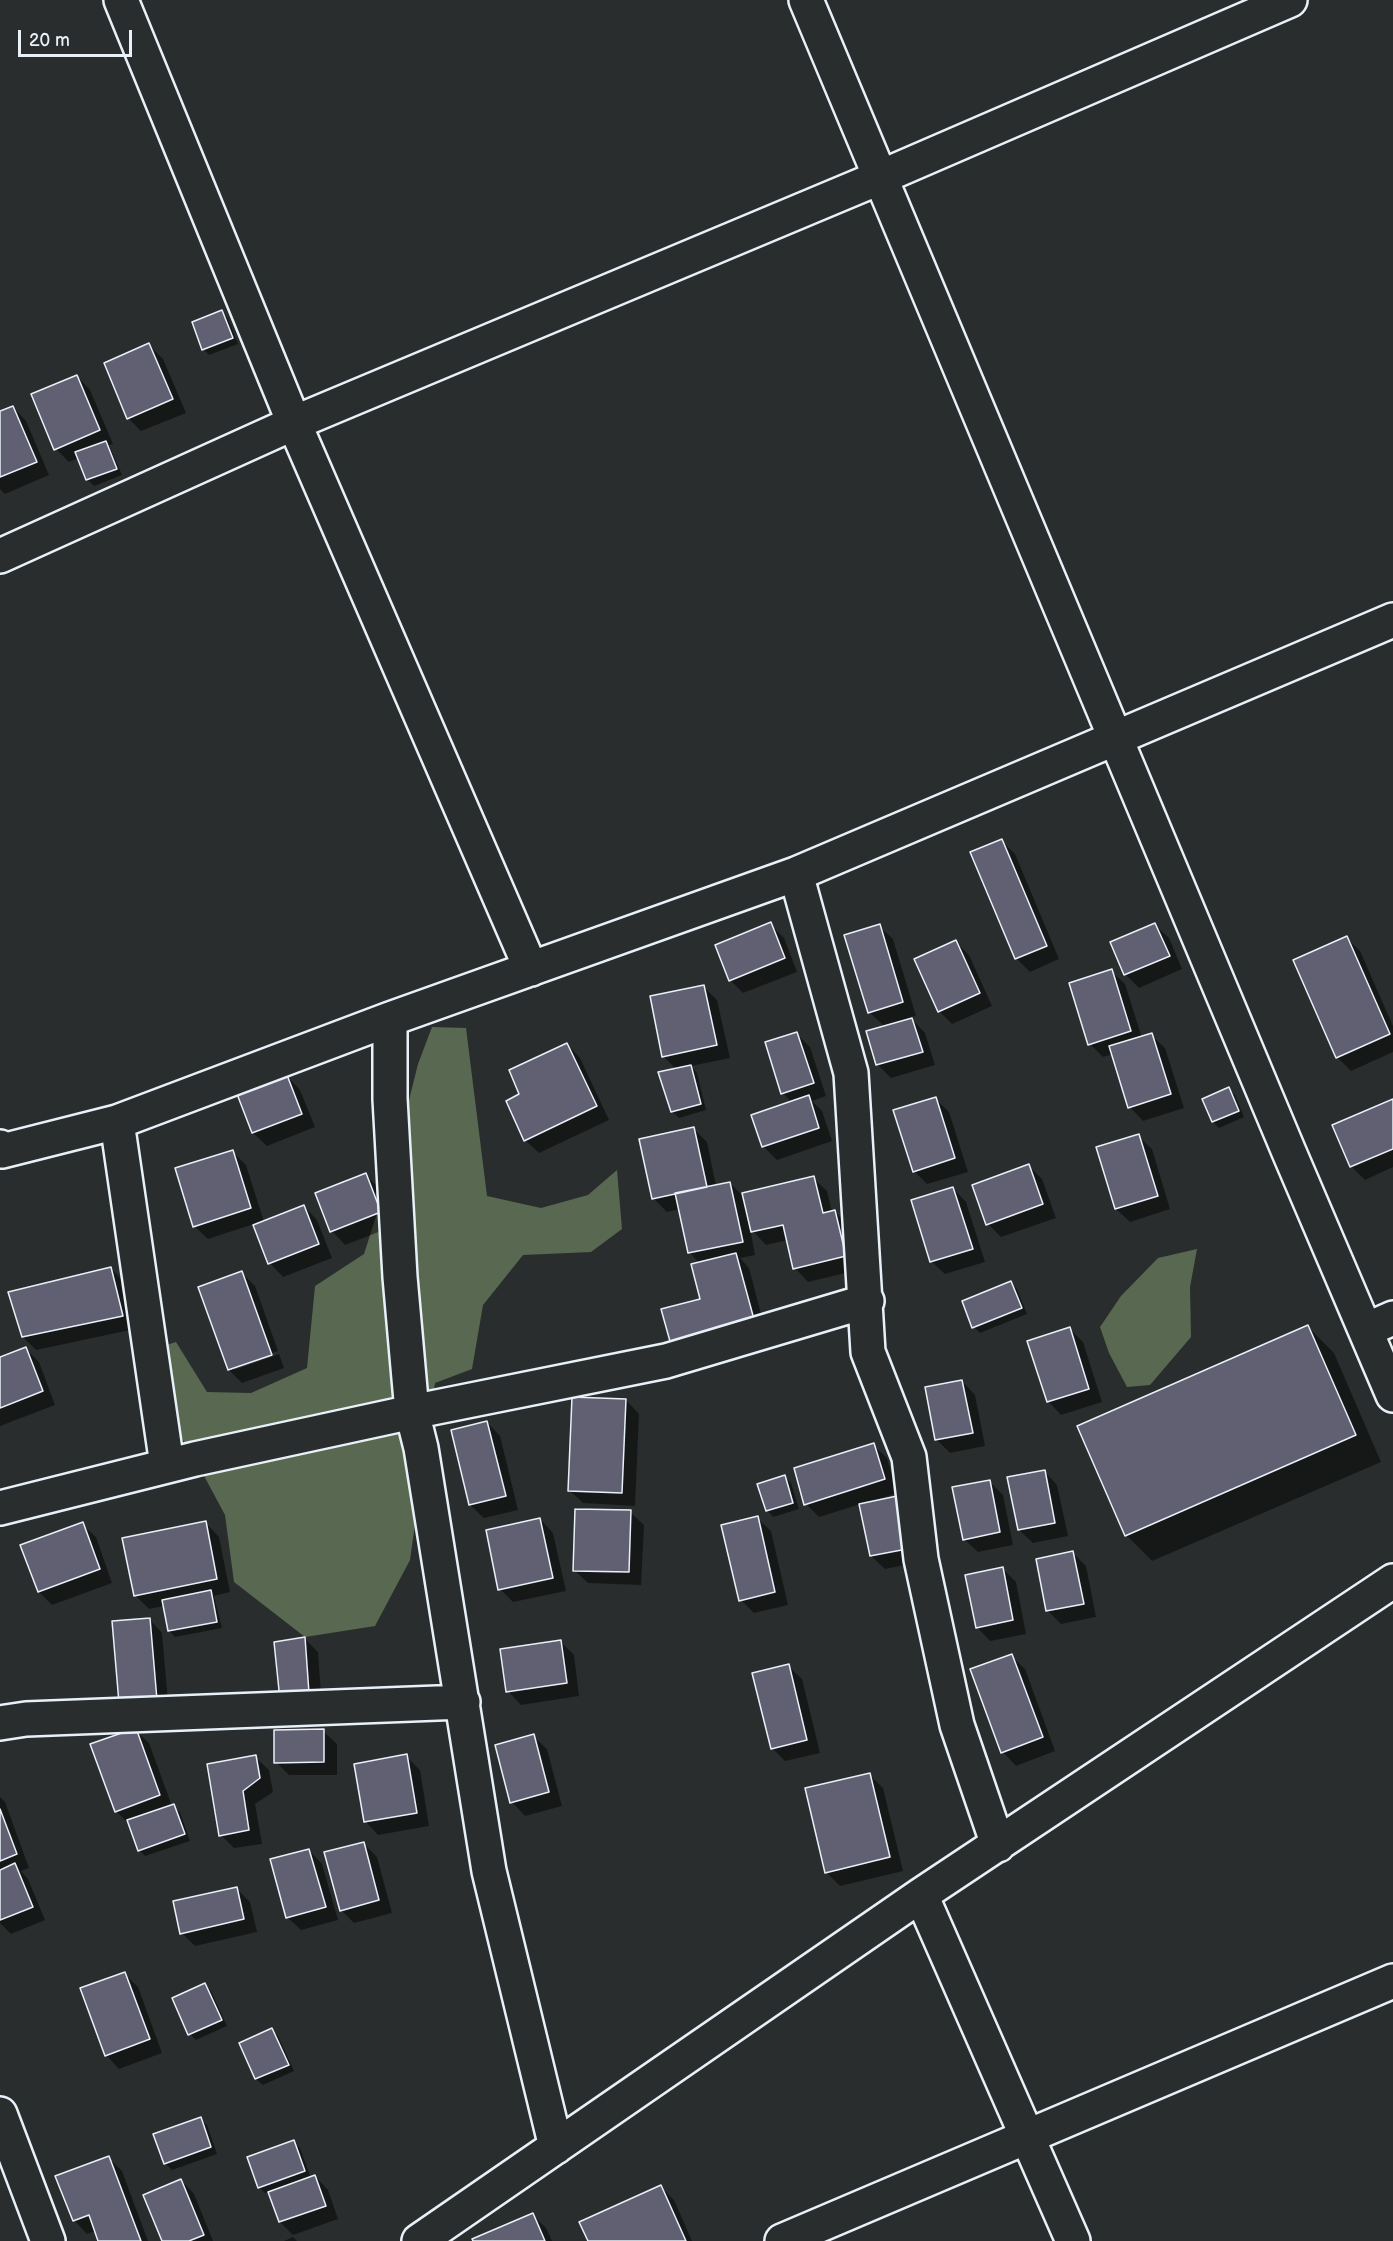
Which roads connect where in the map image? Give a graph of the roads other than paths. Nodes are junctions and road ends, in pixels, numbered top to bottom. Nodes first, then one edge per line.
1 (121, 0) edge
2 (807, 0) edge
3 (1290, 0) edge
4 (881, 177) junction
5 (294, 423) junction
6 (0, 556) edge
7 (1393, 620) edge
8 (1116, 738) junction
9 (796, 874) junction
10 (531, 969) junction
11 (390, 1019) junction
12 (117, 1122) junction
13 (0, 1147) edge
14 (867, 1301) junction
15 (1380, 1324) edge
16 (1393, 1395) edge
17 (412, 1412) junction
18 (167, 1465) junction
19 (0, 1508) edge
20 (1393, 1581) edge
21 (463, 1702) junction
22 (0, 1723) edge
23 (998, 1845) junction
24 (921, 1895) junction
25 (1393, 1981) edge
26 (0, 2114) edge
27 (1028, 2135) junction
28 (556, 2147) junction
29 (48, 2241) edge
30 (419, 2241) edge
31 (782, 2241) edge
32 (1073, 2241) edge

1 - 5 street
2 - 4 street
3 - 4 street
4 - 5 street
4 - 8 street
5 - 6 street
5 - 10 street
7 - 8 street
8 - 9 street
8 - 15 street
9 - 10 street
9 - 14 street
10 - 11 street
11 - 12 street
11 - 17 street
12 - 13 street
12 - 18 street
14 - 17 street
14 - 23 street
15 - 16 street
17 - 18 street
17 - 21 street
18 - 19 street
20 - 23 street
21 - 22 street
21 - 28 street
23 - 24 street
24 - 27 street
24 - 28 street
25 - 27 street
26 - 29 street
27 - 31 street
27 - 32 street
28 - 30 street

